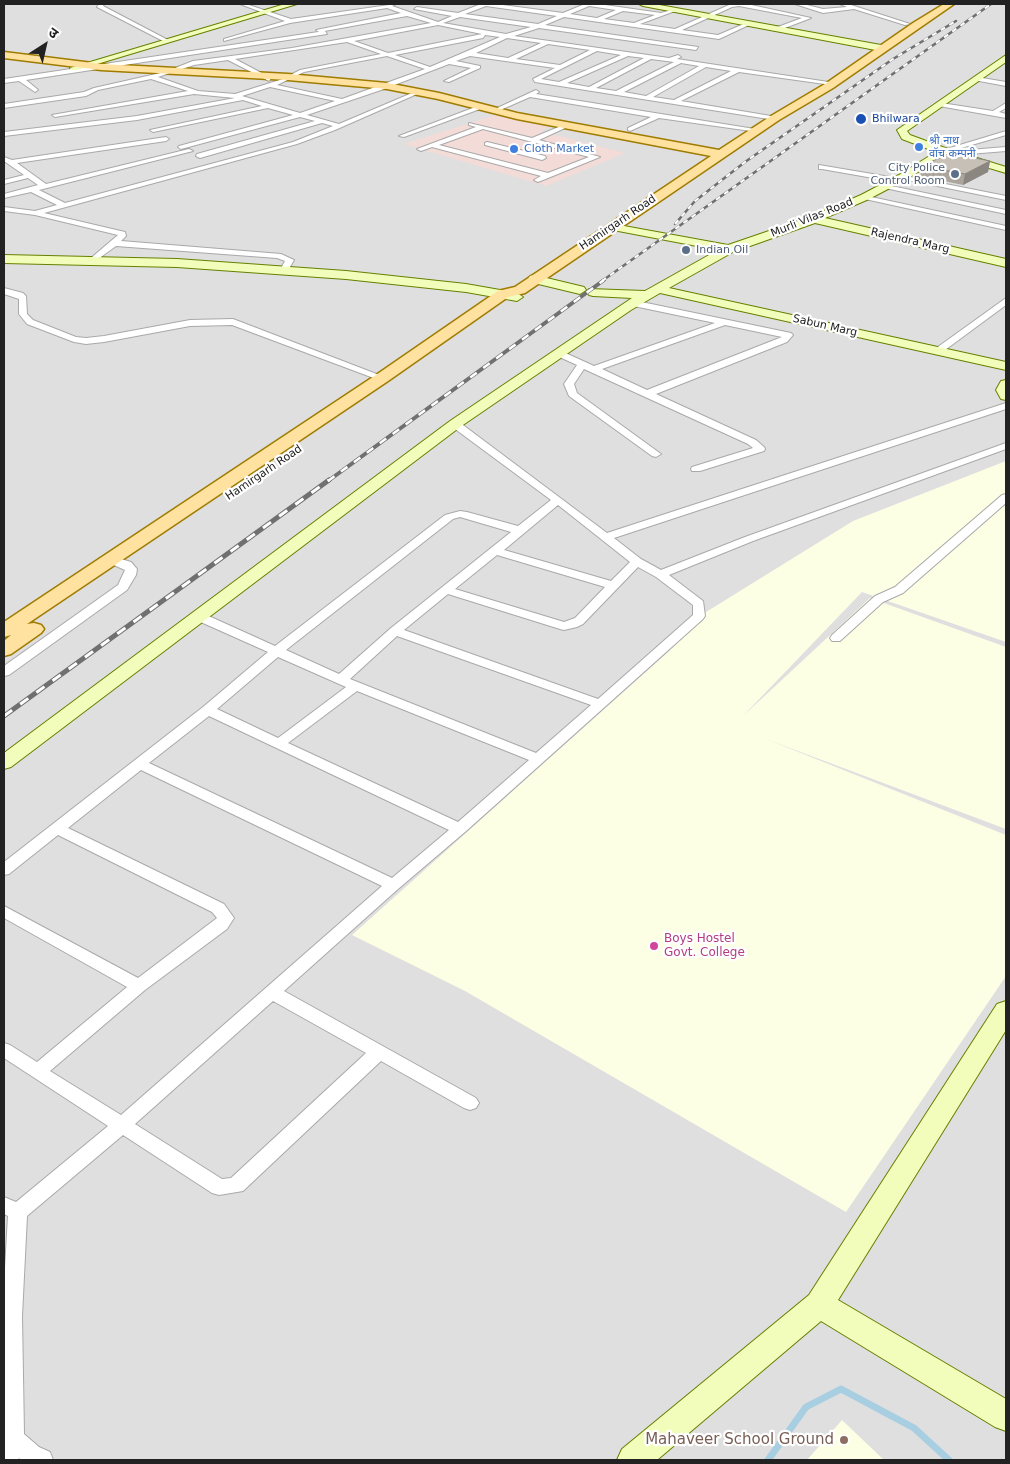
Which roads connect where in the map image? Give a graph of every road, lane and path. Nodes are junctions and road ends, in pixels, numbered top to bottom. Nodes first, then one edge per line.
1 (102, 4) edge
2 (242, 4) edge
3 (293, 4) edge
4 (363, 4) edge
5 (394, 4) edge
6 (431, 4) edge
7 (485, 4) edge
8 (533, 4) edge
9 (582, 4) edge
10 (589, 4) edge
11 (643, 4) edge
12 (717, 4) edge
13 (742, 4) edge
14 (798, 4) edge
15 (843, 4) edge
16 (938, 4) edge
17 (950, 4) edge
18 (387, 6) junction
19 (732, 6) junction
20 (856, 8) junction
21 (375, 9) junction
22 (417, 9) junction
23 (521, 9) junction
24 (622, 9) junction
25 (673, 10) junction
26 (264, 12) junction
27 (406, 13) junction
28 (459, 14) junction
29 (555, 14) junction
30 (660, 14) junction
31 (564, 15) junction
32 (706, 16) junction
33 (494, 20) junction
34 (598, 20) junction
35 (291, 22) junction
36 (436, 24) junction
37 (636, 24) junction
38 (748, 24) junction
39 (907, 24) junction
40 (532, 27) junction
41 (777, 29) junction
42 (467, 30) junction
43 (676, 30) junction
44 (322, 31) junction
45 (575, 31) junction
46 (491, 34) junction
47 (566, 35) dead end
48 (507, 36) junction
49 (612, 37) junction
50 (719, 37) junction
51 (557, 38) dead end
52 (165, 40) junction
53 (348, 41) junction
54 (548, 42) junction
55 (652, 42) junction
56 (880, 45) junction
57 (587, 48) junction
58 (696, 48) junction
59 (597, 50) junction
60 (389, 54) junction
61 (469, 54) junction
62 (626, 54) junction
63 (170, 55) junction
64 (650, 57) junction
65 (4, 58) edge
66 (1006, 58) edge
67 (230, 59) junction
68 (510, 59) junction
69 (670, 60) junction
70 (448, 62) junction
71 (679, 62) junction
72 (705, 65) junction
73 (81, 67) junction
74 (101, 67) junction
75 (562, 67) junction
76 (430, 69) junction
77 (736, 70) junction
78 (169, 72) junction
79 (152, 77) junction
80 (287, 78) junction
81 (21, 79) junction
82 (976, 79) junction
83 (267, 80) junction
84 (4, 81) edge
85 (447, 81) dead end
86 (127, 83) junction
87 (557, 84) junction
88 (826, 84) junction
89 (1006, 84) edge
90 (384, 87) junction
91 (142, 88) dead end
92 (589, 89) junction
93 (35, 90) dead end
94 (150, 90) dead end
95 (158, 92) dead end
96 (194, 92) junction
97 (617, 93) junction
98 (204, 94) junction
99 (414, 94) junction
100 (529, 95) junction
101 (4, 96) edge
102 (238, 98) junction
103 (646, 98) junction
104 (343, 101) junction
105 (675, 102) junction
106 (14, 105) junction
107 (941, 105) junction
108 (1006, 105) edge
109 (4, 106) edge
110 (266, 107) junction
111 (478, 108) junction
112 (496, 110) junction
113 (112, 112) dead end
114 (994, 113) junction
115 (160, 114) junction
116 (55, 115) dead end
117 (296, 116) junction
118 (658, 116) junction
119 (1006, 116) edge
120 (136, 118) junction
121 (775, 118) junction
122 (321, 122) junction
123 (471, 124) dead end
124 (179, 125) junction
125 (339, 126) junction
126 (484, 127) junction
127 (563, 127) junction
128 (248, 129) junction
129 (630, 129) dead end
130 (152, 130) junction
131 (758, 130) junction
132 (1006, 133) edge
133 (4, 134) edge
134 (513, 134) junction
135 (52, 136) dead end
136 (274, 136) junction
137 (402, 136) dead end
138 (166, 139) junction
139 (530, 139) junction
140 (295, 142) junction
141 (545, 143) junction
142 (487, 144) junction
143 (431, 145) junction
144 (502, 148) junction
145 (566, 148) junction
146 (185, 149) junction
147 (421, 149) dead end
148 (1006, 149) edge
149 (948, 152) junction
150 (460, 153) junction
151 (521, 153) junction
152 (147, 155) dead end
153 (200, 156) junction
154 (719, 156) junction
155 (542, 158) junction
156 (155, 159) junction
157 (7, 161) edge
158 (218, 163) junction
159 (822, 167) dead end
160 (116, 168) junction
161 (516, 168) junction
162 (1006, 170) edge
163 (183, 173) junction
164 (28, 176) junction
165 (549, 176) junction
166 (75, 178) junction
167 (137, 179) junction
168 (900, 179) junction
169 (538, 180) dead end
170 (4, 182) edge
171 (44, 186) junction
172 (91, 186) dead end
173 (885, 186) junction
174 (32, 189) junction
175 (99, 190) dead end
176 (107, 193) junction
177 (5, 195) edge
178 (865, 196) junction
179 (1006, 198) edge
180 (64, 205) junction
181 (4, 209) edge
182 (1006, 212) edge
183 (35, 213) junction
184 (814, 219) junction
185 (613, 227) junction
186 (1006, 228) edge
187 (114, 243) junction
188 (190, 249) junction
189 (729, 249) junction
190 (4, 259) edge
191 (94, 260) junction
192 (177, 263) junction
193 (1006, 263) edge
194 (4, 266) edge
195 (284, 270) junction
196 (534, 279) junction
197 (658, 289) junction
198 (4, 291) edge
199 (507, 298) junction
200 (638, 299) junction
201 (1006, 300) edge
202 (726, 322) junction
203 (938, 351) junction
204 (558, 353) junction
205 (583, 364) junction
206 (1006, 366) edge
207 (594, 370) junction
208 (382, 378) junction
209 (1006, 384) edge
210 (648, 394) junction
211 (1006, 396) edge
212 (1006, 406) edge
213 (455, 424) junction
214 (1006, 446) edge
215 (656, 454) dead end
216 (696, 470) dead end
217 (1006, 497) edge
218 (558, 500) junction
219 (521, 531) junction
220 (606, 537) junction
221 (496, 551) junction
222 (119, 562) junction
223 (637, 562) junction
224 (660, 574) junction
225 (614, 586) junction
226 (447, 590) junction
227 (198, 616) junction
228 (395, 631) junction
229 (4, 632) edge
230 (836, 638) dead end
231 (4, 650) edge
232 (276, 651) junction
233 (4, 672) edge
234 (341, 680) junction
235 (356, 686) junction
236 (600, 704) junction
237 (208, 710) junction
238 (279, 743) junction
239 (538, 759) junction
240 (4, 762) edge
241 (140, 764) junction
242 (56, 828) junction
243 (460, 829) junction
244 (4, 870) edge
245 (393, 885) junction
246 (4, 911) edge
247 (139, 986) junction
248 (272, 992) junction
249 (1006, 1010) edge
250 (4, 1050) edge
251 (379, 1052) junction
252 (38, 1072) junction
253 (470, 1103) dead end
254 (122, 1125) junction
255 (11, 1209) edge
256 (819, 1304) junction
257 (8, 1374) edge
258 (1006, 1416) edge
259 (13, 1438) junction
260 (7, 1460) edge
261 (42, 1460) edge
262 (633, 1460) edge

1 - 52 street
2 - 26 street
3 - 26 street
4 - 21 street
5 - 18 street
6 - 22 street
7 - 23 street
7 - 28 street
8 - 23 street
9 - 29 street
10 - 24 street
10 - 31 street
11 - 25 street
12 - 19 street
13 - 19 street
13 - 41 street
14 - 20 street
15 - 20 street
16 - 39 main road
17 - 56 main road
18 - 21 street
18 - 27 street
19 - 32 street
20 - 39 street
21 - 35 street
22 - 27 street
22 - 28 street
23 - 29 street
23 - 33 street
24 - 30 street
24 - 34 street
25 - 30 street
25 - 32 street
26 - 35 street
26 - 52 street
27 - 36 street
27 - 44 street
28 - 33 street
28 - 36 street
29 - 31 street
29 - 40 street
30 - 37 street
31 - 34 street
31 - 40 street
32 - 38 street
32 - 43 street
33 - 40 street
33 - 42 street
34 - 37 street
34 - 45 street
35 - 44 street
35 - 63 street
36 - 42 street
36 - 53 street
37 - 43 street
37 - 49 street
38 - 41 street
38 - 50 street
39 - 56 main road
40 - 45 street
40 - 48 street
41 - 56 street
42 - 46 street
43 - 50 street
43 - 55 street
44 - 53 street
44 - 63 street
45 - 47 street
45 - 49 street
46 - 48 street
46 - 60 street
48 - 54 street
48 - 61 street
49 - 55 street
49 - 57 street
50 - 58 street
51 - 54 street
52 - 73 street
53 - 60 street
53 - 67 street
54 - 57 street
54 - 68 street
55 - 58 street
55 - 62 street
56 - 88 main road, Hamirgarh Road
57 - 59 street
58 - 69 street
59 - 62 street
59 - 75 street
60 - 76 street
60 - 80 street
61 - 68 street
61 - 70 street
62 - 64 street
62 - 87 street
63 - 74 street
64 - 69 street
64 - 92 street
65 - 73 main road
66 - 82 street
67 - 78 street
67 - 83 street
68 - 75 street
69 - 71 street
70 - 76 street
70 - 85 street
71 - 72 street
71 - 97 street
72 - 77 street
72 - 103 street
73 - 74 main road
73 - 78 main road
73 - 81 street
74 - 78 main road
75 - 87 street
76 - 90 street
77 - 88 street
77 - 105 street
78 - 79 street
78 - 83 main road
79 - 86 street
79 - 96 street
80 - 83 main road
80 - 90 main road
81 - 84 street
81 - 93 street
82 - 89 street
82 - 107 street
83 - 102 street
83 - 104 street
86 - 91 street
86 - 106 street
87 - 92 street
87 - 100 street
88 - 121 main road, Hamirgarh Road
90 - 99 main road
90 - 104 street
90 - 112 main road
92 - 97 street
94 - 95 street
96 - 98 street
96 - 116 street
97 - 103 street
98 - 102 street
98 - 113 street
99 - 111 main road
99 - 125 street
100 - 112 street
100 - 118 street
101 - 106 street
102 - 110 street
102 - 115 street
103 - 105 street
104 - 117 street
105 - 121 street
106 - 109 street
107 - 114 street
107 - 149 street
108 - 114 street
110 - 117 street
110 - 124 street
111 - 127 main road
111 - 137 street
112 - 154 main road
114 - 119 street
115 - 120 street
115 - 124 street
117 - 122 street
117 - 128 street
118 - 129 street
118 - 131 street
120 - 133 street
120 - 135 street
121 - 131 main road, Hamirgarh Road
122 - 125 street
122 - 136 street
123 - 126 street
124 - 130 street
125 - 140 street
126 - 134 street
126 - 143 street
127 - 139 street
127 - 154 main road
128 - 136 street
128 - 146 street
130 - 138 street
130 - 157 street
131 - 154 main road, Hamirgarh Road
132 - 149 street
134 - 139 street
134 - 142 street
136 - 140 street
136 - 153 street
138 - 146 street
138 - 157 street
139 - 141 street
139 - 144 street
140 - 158 street
141 - 145 street
141 - 151 street
142 - 144 street
142 - 150 street
143 - 147 street
143 - 150 street
144 - 151 street
145 - 155 street
145 - 165 street
146 - 153 street
146 - 156 street
148 - 149 street
149 - 162 street
149 - 168 street, Murli Vilas Road
150 - 161 street
151 - 155 street
152 - 156 street
153 - 158 street
154 - 185 main road, Hamirgarh Road
155 - 161 street
156 - 160 street
156 - 163 street
157 - 164 street
158 - 163 street
159 - 168 street
160 - 166 street
160 - 167 street
161 - 165 street
163 - 167 street
164 - 170 street
164 - 171 street
165 - 169 street
166 - 171 street
166 - 172 street
167 - 176 street
168 - 173 street, Murli Vilas Road
168 - 179 street
171 - 174 street
173 - 178 street, Murli Vilas Road
173 - 182 street
174 - 177 street
174 - 180 street
175 - 176 street
176 - 180 street
178 - 184 street, Murli Vilas Road
178 - 186 street
180 - 183 street
181 - 183 street
183 - 187 street
184 - 189 street, Murli Vilas Road
184 - 193 street, Rajendra Marg
185 - 189 street
185 - 196 main road, Hamirgarh Road
187 - 188 street
187 - 191 street
188 - 192 street
188 - 195 street
189 - 197 street, Murli Vilas Road
190 - 191 street
191 - 192 street
192 - 195 street
194 - 199 street
195 - 199 street
196 - 199 main road, Hamirgarh Road
196 - 200 street
197 - 200 street
197 - 203 street, Sabun Marg
198 - 208 street
199 - 208 main road, Hamirgarh Road
199 - 222 main road, Hamirgarh Road
200 - 202 street
200 - 204 street
201 - 203 street
202 - 207 street
202 - 210 street
203 - 206 street, Sabun Marg
204 - 205 street
204 - 213 street
205 - 207 street
205 - 215 street
207 - 210 street
208 - 222 main road, Hamirgarh Road
209 - 211 street
210 - 216 street
212 - 220 street
213 - 218 street
213 - 227 street
214 - 224 street
217 - 230 street
218 - 219 street
218 - 220 street
219 - 221 street
219 - 232 street
220 - 223 street
221 - 225 street
221 - 226 street
222 - 229 main road, Hamirgarh Road
222 - 231 main road, Hamirgarh Road
222 - 233 street
223 - 224 street
223 - 225 street
224 - 236 street
225 - 226 street
226 - 228 street
227 - 232 street
227 - 240 street
228 - 234 street
228 - 236 street
232 - 234 street
232 - 237 street
234 - 235 street
235 - 238 street
235 - 239 street
236 - 239 street
237 - 238 street
237 - 241 street
238 - 243 street
239 - 243 street
241 - 242 street
241 - 245 street
242 - 244 street
242 - 247 street
243 - 245 street
245 - 248 street
246 - 247 street
247 - 252 street
248 - 251 street
248 - 254 street
249 - 256 street
250 - 252 street
251 - 253 street
251 - 254 street
252 - 254 street
254 - 255 street
255 - 257 street
256 - 258 street
256 - 262 street
257 - 259 street
259 - 260 street
259 - 261 street

